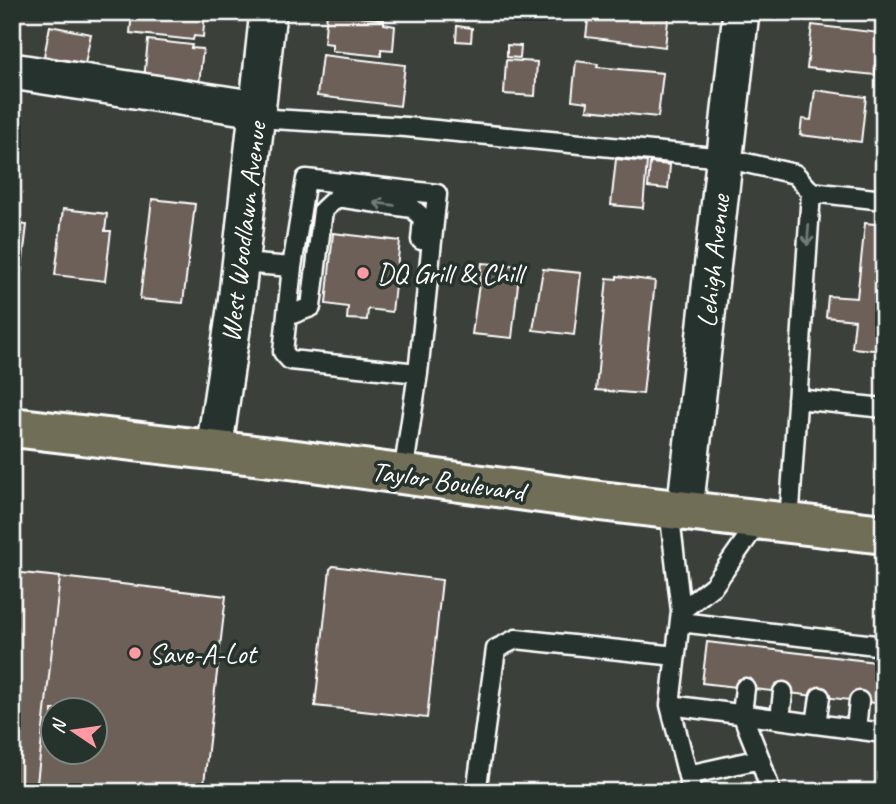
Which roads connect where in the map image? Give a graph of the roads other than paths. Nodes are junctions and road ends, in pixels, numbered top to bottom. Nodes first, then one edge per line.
1 (268, 12) edge
2 (741, 12) edge
3 (12, 71) edge
4 (257, 113) junction
5 (724, 158) junction
6 (811, 192) junction
7 (884, 200) edge
8 (241, 263) junction
9 (292, 267) junction
10 (287, 316) junction
11 (421, 338) junction
12 (418, 373) junction
13 (797, 399) junction
14 (884, 408) edge
15 (12, 427) edge
16 (214, 450) junction
17 (403, 474) junction
18 (677, 510) junction
19 (774, 522) junction
20 (884, 534) edge
21 (681, 617) junction
22 (871, 650) edge
23 (676, 656) junction
24 (745, 688) dead end
25 (783, 692) dead end
26 (820, 696) dead end
27 (859, 701) dead end
28 (670, 705) junction
29 (742, 714) junction
30 (780, 719) junction
31 (816, 724) junction
32 (856, 729) junction
33 (884, 733) edge
34 (760, 759) junction
35 (690, 783) edge
36 (482, 792) edge
37 (771, 792) edge

1 - 4 street, West Woodlawn Avenue
2 - 5 street, Lehigh Avenue
3 - 4 street
4 - 5 lane
4 - 8 street, West Woodlawn Avenue
5 - 6 lane
5 - 18 street, Lehigh Avenue
6 - 7 lane
6 -> 13 lane
8 - 9 lane
8 - 16 street, West Woodlawn Avenue
9 - 10 lane
9 - 11 lane
11 -> 10 lane
10 - 12 lane
11 - 12 lane
12 - 17 lane
13 - 14 lane
13 - 19 lane
15 - 16 main road, Taylor Boulevard
16 - 17 main road, Taylor Boulevard
17 - 18 main road, Taylor Boulevard
18 - 19 main road, Taylor Boulevard
18 - 21 lane
19 - 20 main road, Taylor Boulevard
19 - 21 lane
21 - 22 lane
21 - 23 lane
23 - 28 lane
23 - 36 lane
24 - 29 lane
25 - 30 lane
26 - 31 lane
27 - 32 lane
28 - 29 lane
28 - 35 lane
29 - 30 lane
29 - 34 lane
30 - 31 lane
31 - 32 lane
32 - 33 lane
34 - 35 lane
34 - 37 lane

